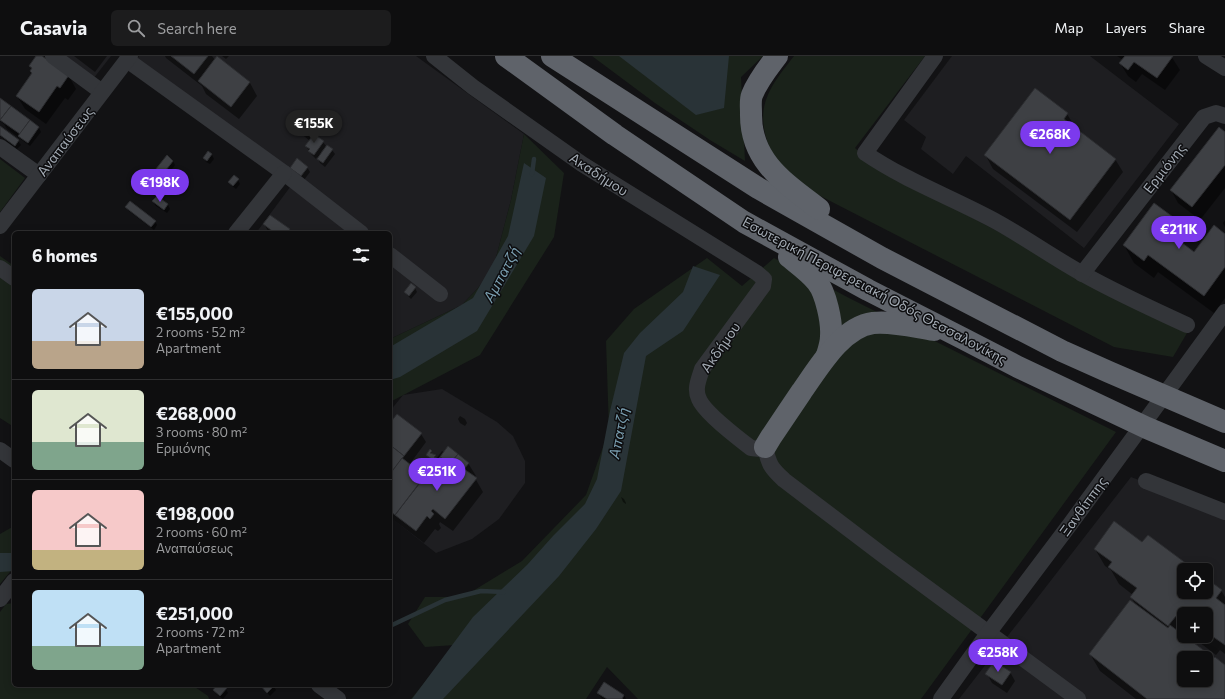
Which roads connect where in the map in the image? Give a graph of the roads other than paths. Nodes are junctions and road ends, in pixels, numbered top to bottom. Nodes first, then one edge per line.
1 (53, 56) edge
2 (434, 56) edge
3 (506, 56) edge
4 (552, 56) edge
5 (778, 56) edge
6 (935, 56) edge
7 (1206, 56) edge
8 (128, 58) edge
9 (1225, 68) edge
10 (102, 92) junction
11 (1225, 116) edge
12 (0, 146) edge
13 (284, 173) junction
14 (39, 175) junction
15 (744, 222) junction
16 (0, 226) edge
17 (238, 231) edge
18 (358, 231) edge
19 (392, 257) edge
20 (882, 258) junction
21 (0, 268) edge
22 (1082, 274) junction
23 (12, 277) edge
24 (763, 286) joint
25 (440, 294) dead end
26 (1225, 312) edge
27 (1187, 325) dead end
28 (962, 338) junction
29 (827, 355) junction
30 (1225, 422) edge
31 (766, 447) junction
32 (0, 450) edge
33 (12, 459) edge
34 (1225, 461) edge
35 (1146, 481) dead end
36 (1225, 512) edge
37 (12, 584) edge
38 (0, 599) edge
39 (989, 632) junction
40 (322, 687) edge
41 (338, 699) edge
42 (941, 699) edge
43 (1078, 699) edge

1 - 10 street
2 - 24 street, Ακαδήμου
3 - 15 highway, Εσωτερική Περιφερειακή Οδός Θεσσαλονίκης
4 - 20 highway
5 - 20 highway
6 - 22 street
7 - 9 street
8 - 10 street, Αναπαύσεως
8 - 13 street
10 - 14 street, Αναπαύσεως
11 - 22 street, Ερμιόνης
12 - 14 street
13 - 17 street
13 - 18 street
14 - 16 street, Αναπαύσεως
15 - 28 highway, Εσωτερική Περιφερειακή Οδός Θεσσαλονίκης
15 - 29 highway
19 - 25 street
20 - 30 highway
21 - 23 street
22 - 27 street
24 - 31 street, Ακδήμου
26 - 39 street, Ξανθίππης
28 - 29 highway
28 - 34 highway, Εσωτερική Περιφερειακή Οδός Θεσσαλονίκης
29 - 31 highway
31 - 39 street
32 - 33 street
35 - 36 street
37 - 38 street
39 - 42 street, Ξανθίππης
39 - 43 street
40 - 41 street

